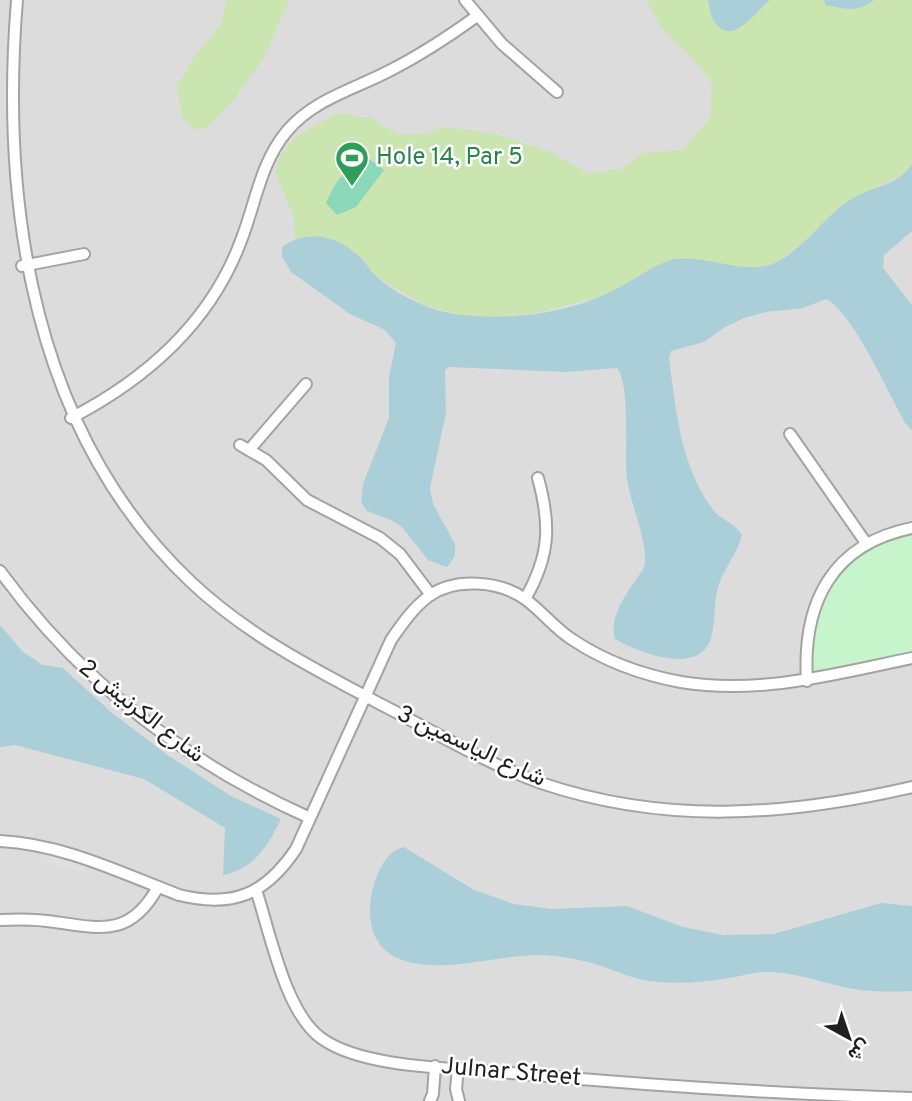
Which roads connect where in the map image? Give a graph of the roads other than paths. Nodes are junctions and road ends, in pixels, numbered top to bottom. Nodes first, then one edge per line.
1 (18, 0) edge
2 (465, 0) edge
3 (477, 16) junction
4 (557, 92) dead end
5 (84, 254) dead end
6 (22, 266) junction
7 (306, 384) dead end
8 (71, 418) junction
9 (790, 434) dead end
10 (538, 478) dead end
11 (912, 527) edge
12 (866, 542) junction
13 (0, 571) edge
14 (431, 595) junction
15 (525, 599) junction
16 (912, 658) edge
17 (807, 681) junction
18 (365, 696) junction
19 (912, 787) edge
20 (310, 818) junction
21 (0, 841) edge
22 (158, 887) junction
23 (256, 890) junction
24 (0, 920) edge
25 (435, 1066) junction
26 (458, 1068) junction
27 (912, 1098) edge
28 (430, 1101) edge
29 (460, 1101) edge

1 - 6 street, شارع الياسمين 3
2 - 3 street
3 - 4 street
3 - 8 street
5 - 6 street
6 - 8 street, شارع الياسمين 3
7 - 14 street
8 - 18 street, شارع الياسمين 3
9 - 12 street
10 - 15 street
11 - 12 street
12 - 17 street
13 - 20 street, شارع الكرنيش 2
14 - 15 street
14 - 18 street
15 - 17 street
16 - 17 street
18 - 19 street, شارع الياسمين 3
18 - 20 street
20 - 23 street
21 - 22 street
22 - 23 street
22 - 24 street
23 - 25 street, Julnar Street
25 - 26 street, Julnar Street
25 - 28 street
26 - 27 street, Julnar Street
26 - 29 street

